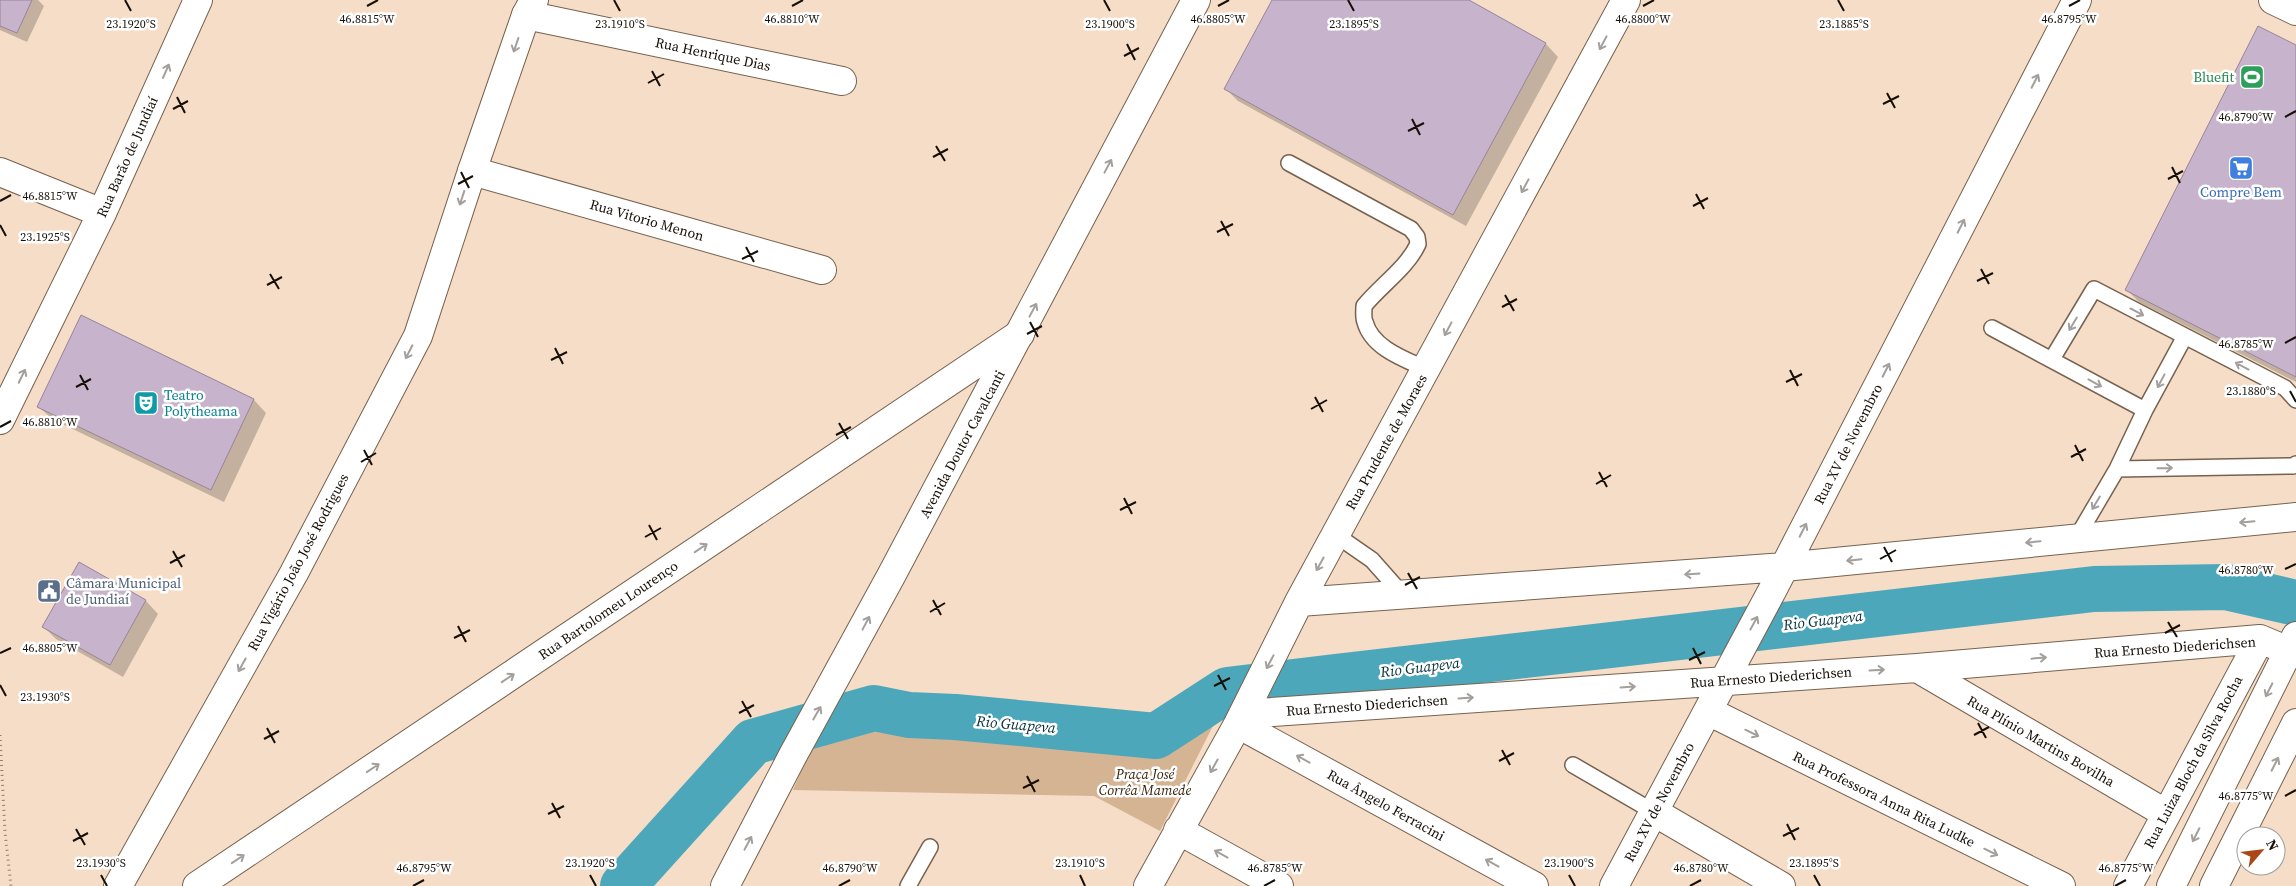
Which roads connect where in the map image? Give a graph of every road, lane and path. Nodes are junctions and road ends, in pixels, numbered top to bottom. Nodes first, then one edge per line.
1 (198, 0) edge
2 (1196, 0) edge
3 (1626, 0) edge
4 (2077, 0) edge
5 (2273, 0) edge
6 (530, 8) edge
7 (2296, 11) edge
8 (842, 81) dead end
9 (1289, 164) dead end
10 (472, 171) junction
11 (0, 172) edge
12 (102, 213) junction
13 (822, 270) dead end
14 (1992, 328) dead end
15 (1020, 334) junction
16 (2184, 338) junction
17 (2052, 359) junction
18 (1426, 369) junction
19 (2296, 400) edge
20 (2145, 410) junction
21 (0, 420) edge
22 (2296, 464) edge
23 (2117, 469) junction
24 (2296, 517) edge
25 (1336, 535) junction
26 (2076, 537) junction
27 (1779, 578) junction
28 (1403, 594) junction
29 (1299, 602) junction
30 (2260, 639) junction
31 (2293, 647) edge
32 (1916, 668) junction
33 (1730, 669) junction
34 (1244, 710) junction
35 (1708, 711) junction
36 (2296, 724) edge
37 (0, 735) edge
38 (1573, 765) dead end
39 (1654, 812) junction
40 (2165, 813) junction
41 (1178, 830) junction
42 (930, 847) dead end
43 (11, 886) edge
44 (118, 886) edge
45 (197, 886) edge
46 (725, 886) edge
47 (908, 886) edge
48 (1148, 886) edge
49 (1279, 886) edge
50 (1534, 886) edge
51 (1614, 886) edge
52 (1781, 886) edge
53 (2061, 886) edge
54 (2128, 886) edge
55 (2171, 886) edge
56 (2214, 886) edge

12 -> 1 street, Rua Barão de Jundiaí
15 -> 2 street, Avenida Doutor Cavalcanti
3 -> 18 street, Rua Prudente de Moraes
27 -> 4 street, Rua XV de Novembro
5 - 7 street
6 - 8 street, Rua Henrique Dias
6 -> 10 street, Rua Vigário João José Rodrigues
9 - 18 lane
10 - 13 street, Rua Vitorio Menon
10 -> 44 street, Rua Vigário João José Rodrigues
11 - 12 street
21 -> 12 street, Rua Barão de Jundiaí
14 - 17 lane
45 -> 15 street, Rua Bartolomeu Lourenço
46 -> 15 street, Avenida Doutor Cavalcanti
16 - 17 lane
19 -> 16 lane
16 -> 20 lane
17 -> 20 lane
18 - 25 street, Rua Prudente de Moraes
20 - 23 lane
23 -> 22 lane
23 -> 26 lane
24 -> 26 street
25 - 28 lane
25 -> 29 street, Rua Prudente de Moraes
26 -> 27 street
27 -> 28 street
33 -> 27 street, Rua XV de Novembro
28 - 29 street
29 -> 34 street, Rua Prudente de Moraes
30 - 31 street, Rua Ernesto Diederichsen
32 -> 30 street, Rua Ernesto Diederichsen
30 - 40 street, Rua Luiza Bloch da Silva Rocha
31 -> 55 street
33 -> 32 street, Rua Ernesto Diederichsen
32 - 40 street, Rua Plínio Martins Bovilha
34 -> 33 street, Rua Ernesto Diederichsen
33 - 35 street, Rua XV de Novembro
34 -> 41 street, Rua Prudente de Moraes
50 -> 34 street, Rua Ângelo Ferracini
35 - 39 street, Rua XV de Novembro
35 -> 53 street, Rua Professora Anna Rita Ludke
56 -> 36 street
37 - 43 path
38 - 39 lane
39 - 51 street, Rua XV de Novembro
39 - 52 street
40 - 54 street, Rua Luiza Bloch da Silva Rocha
41 - 48 street, Rua Prudente de Moraes
49 -> 41 street
42 - 47 lane

